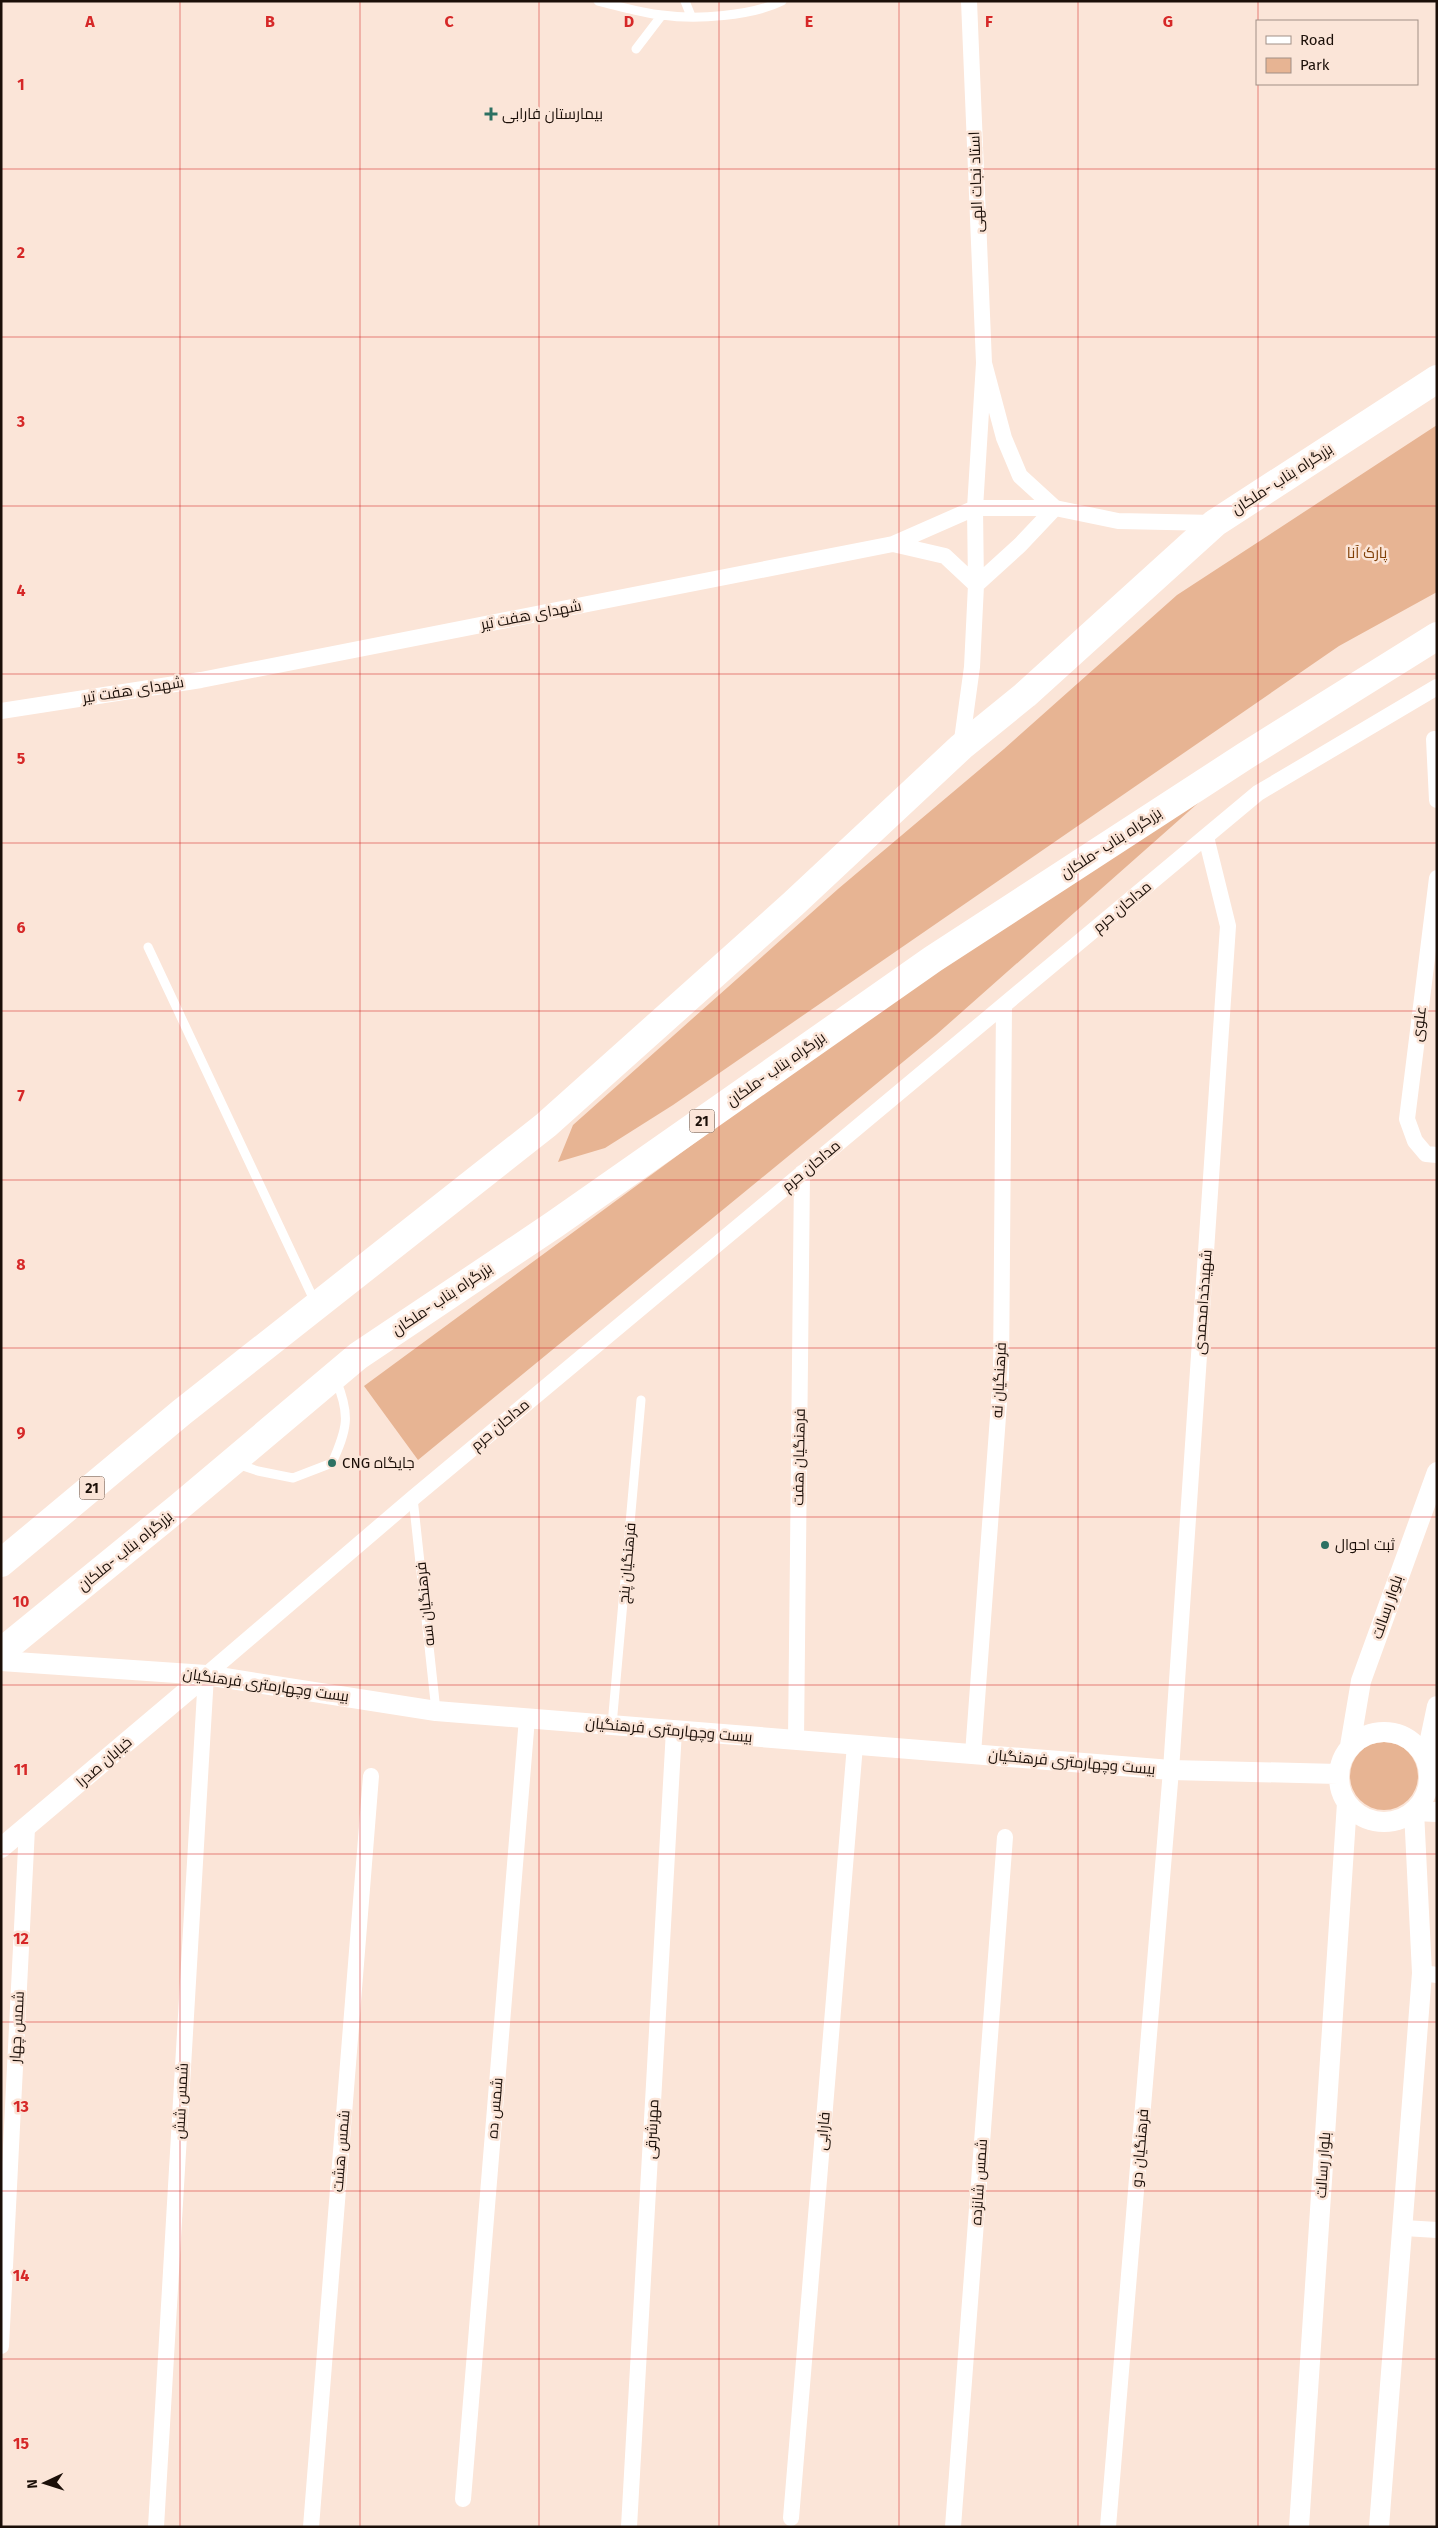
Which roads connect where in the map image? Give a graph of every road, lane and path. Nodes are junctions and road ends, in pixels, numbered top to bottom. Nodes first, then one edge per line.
1 (598, 1) edge
2 (685, 1) edge
3 (782, 1) edge
4 (969, 1) edge
5 (662, 16) junction
6 (691, 16) junction
7 (636, 48) dead end
8 (984, 363) junction
9 (1437, 379) edge
10 (975, 508) junction
11 (1055, 508) junction
12 (1215, 523) junction
13 (892, 544) junction
14 (976, 585) junction
15 (1437, 636) edge
16 (1437, 687) edge
17 (1, 711) edge
18 (1434, 739) dead end
19 (961, 748) junction
20 (1437, 800) edge
21 (1206, 836) junction
22 (1437, 878) edge
23 (148, 947) dead end
24 (1004, 1005) junction
25 (1437, 1155) edge
26 (802, 1174) junction
27 (316, 1305) junction
28 (334, 1376) junction
29 (641, 1400) dead end
30 (232, 1462) junction
31 (1437, 1472) edge
32 (413, 1498) junction
33 (1, 1563) edge
34 (1, 1652) edge
35 (1, 1660) edge
36 (206, 1675) junction
37 (1437, 1706) edge
38 (436, 1711) junction
39 (527, 1718) junction
40 (612, 1725) junction
41 (674, 1730) junction
42 (796, 1740) junction
43 (855, 1745) junction
44 (1350, 1746) junction
45 (973, 1754) junction
46 (1431, 1759) edge
47 (1171, 1770) junction
48 (1338, 1774) junction
49 (370, 1776) dead end
50 (1347, 1803) junction
51 (1414, 1812) junction
52 (1437, 1812) edge
53 (27, 1828) junction
54 (1005, 1837) dead end
55 (1, 1848) edge
56 (1430, 1974) edge
57 (1404, 2228) junction
58 (1437, 2230) edge
59 (1, 2346) edge
60 (463, 2499) dead end
61 (792, 2518) dead end
62 (156, 2527) edge
63 (311, 2527) edge
64 (629, 2527) edge
65 (953, 2527) edge
66 (1108, 2527) edge
67 (1299, 2527) edge
68 (1380, 2527) edge

1 - 5 lane
2 - 6 lane
3 - 6 lane
4 - 8 street, استاد نجات الهی
5 - 6 lane
5 - 7 lane
8 - 10 street
8 - 11 street
9 - 12 highway, بزرگراه بناب -ملکان / 21
10 - 11 street, شهدای هفت تیر
10 - 13 street, شهدای هفت تیر
10 - 14 street
11 - 12 street, شهدای هفت تیر
11 - 14 street
12 - 19 highway, بزرگراه بناب -ملکان / 21
13 - 14 street
13 - 17 street, شهدای هفت تیر
14 - 19 street
15 - 28 highway, بزرگراه بناب -ملکان / 21
16 - 21 street, مداحان حرم
18 - 20 street
19 - 27 highway, بزرگراه بناب -ملکان / 21
21 - 24 street, مداحان حرم
21 - 47 street, شهیدخدامحمدی
22 - 25 street, علوی
23 - 27 lane
24 - 26 street, مداحان حرم
24 - 45 street, فرهنگیان نه
26 - 32 street, مداحان حرم
26 - 42 street, فرهنگیان هفت
27 - 33 highway, بزرگراه بناب -ملکان / 21
28 - 30 highway, بزرگراه بناب -ملکان / 21
28 - 30 lane
29 - 40 lane, فرهنگیان پنج
30 - 34 highway, بزرگراه بناب -ملکان / 21
31 - 44 street, بلوار رسالت
32 - 36 street, مداحان حرم
32 - 38 lane, فرهنگیان سه
35 - 36 street, بیست وچهارمتری فرهنگیان
36 - 38 street, بیست وچهارمتری فرهنگیان
36 - 53 street, خیابان صدرا
36 - 62 street, شمس شش
37 - 46 street
38 - 39 street, بیست وچهارمتری فرهنگیان
39 - 40 street, بیست وچهارمتری فرهنگیان
39 - 60 street, شمس ده
40 - 41 street, بیست وچهارمتری فرهنگیان
41 - 42 street, بیست وچهارمتری فرهنگیان
41 - 64 street, مهرشرقی
42 - 43 street, بیست وچهارمتری فرهنگیان
43 - 45 street, بیست وچهارمتری فرهنگیان
43 - 61 street, فارابی
44 - 46 street
44 - 48 street
45 - 47 street, بیست وچهارمتری فرهنگیان
46 - 51 street
47 - 48 street, بیست وچهارمتری فرهنگیان
47 - 66 street, فرهنگیان دو
48 - 50 street
49 - 63 street, شمس هشت
50 - 51 street
50 - 67 street, بلوار رسالت
51 - 52 street
51 - 56 street
53 - 55 street, خیابان صدرا
53 - 59 street, شمس چهار
54 - 65 street, شمس شانزده
56 - 57 street
57 - 58 street
57 - 68 street

